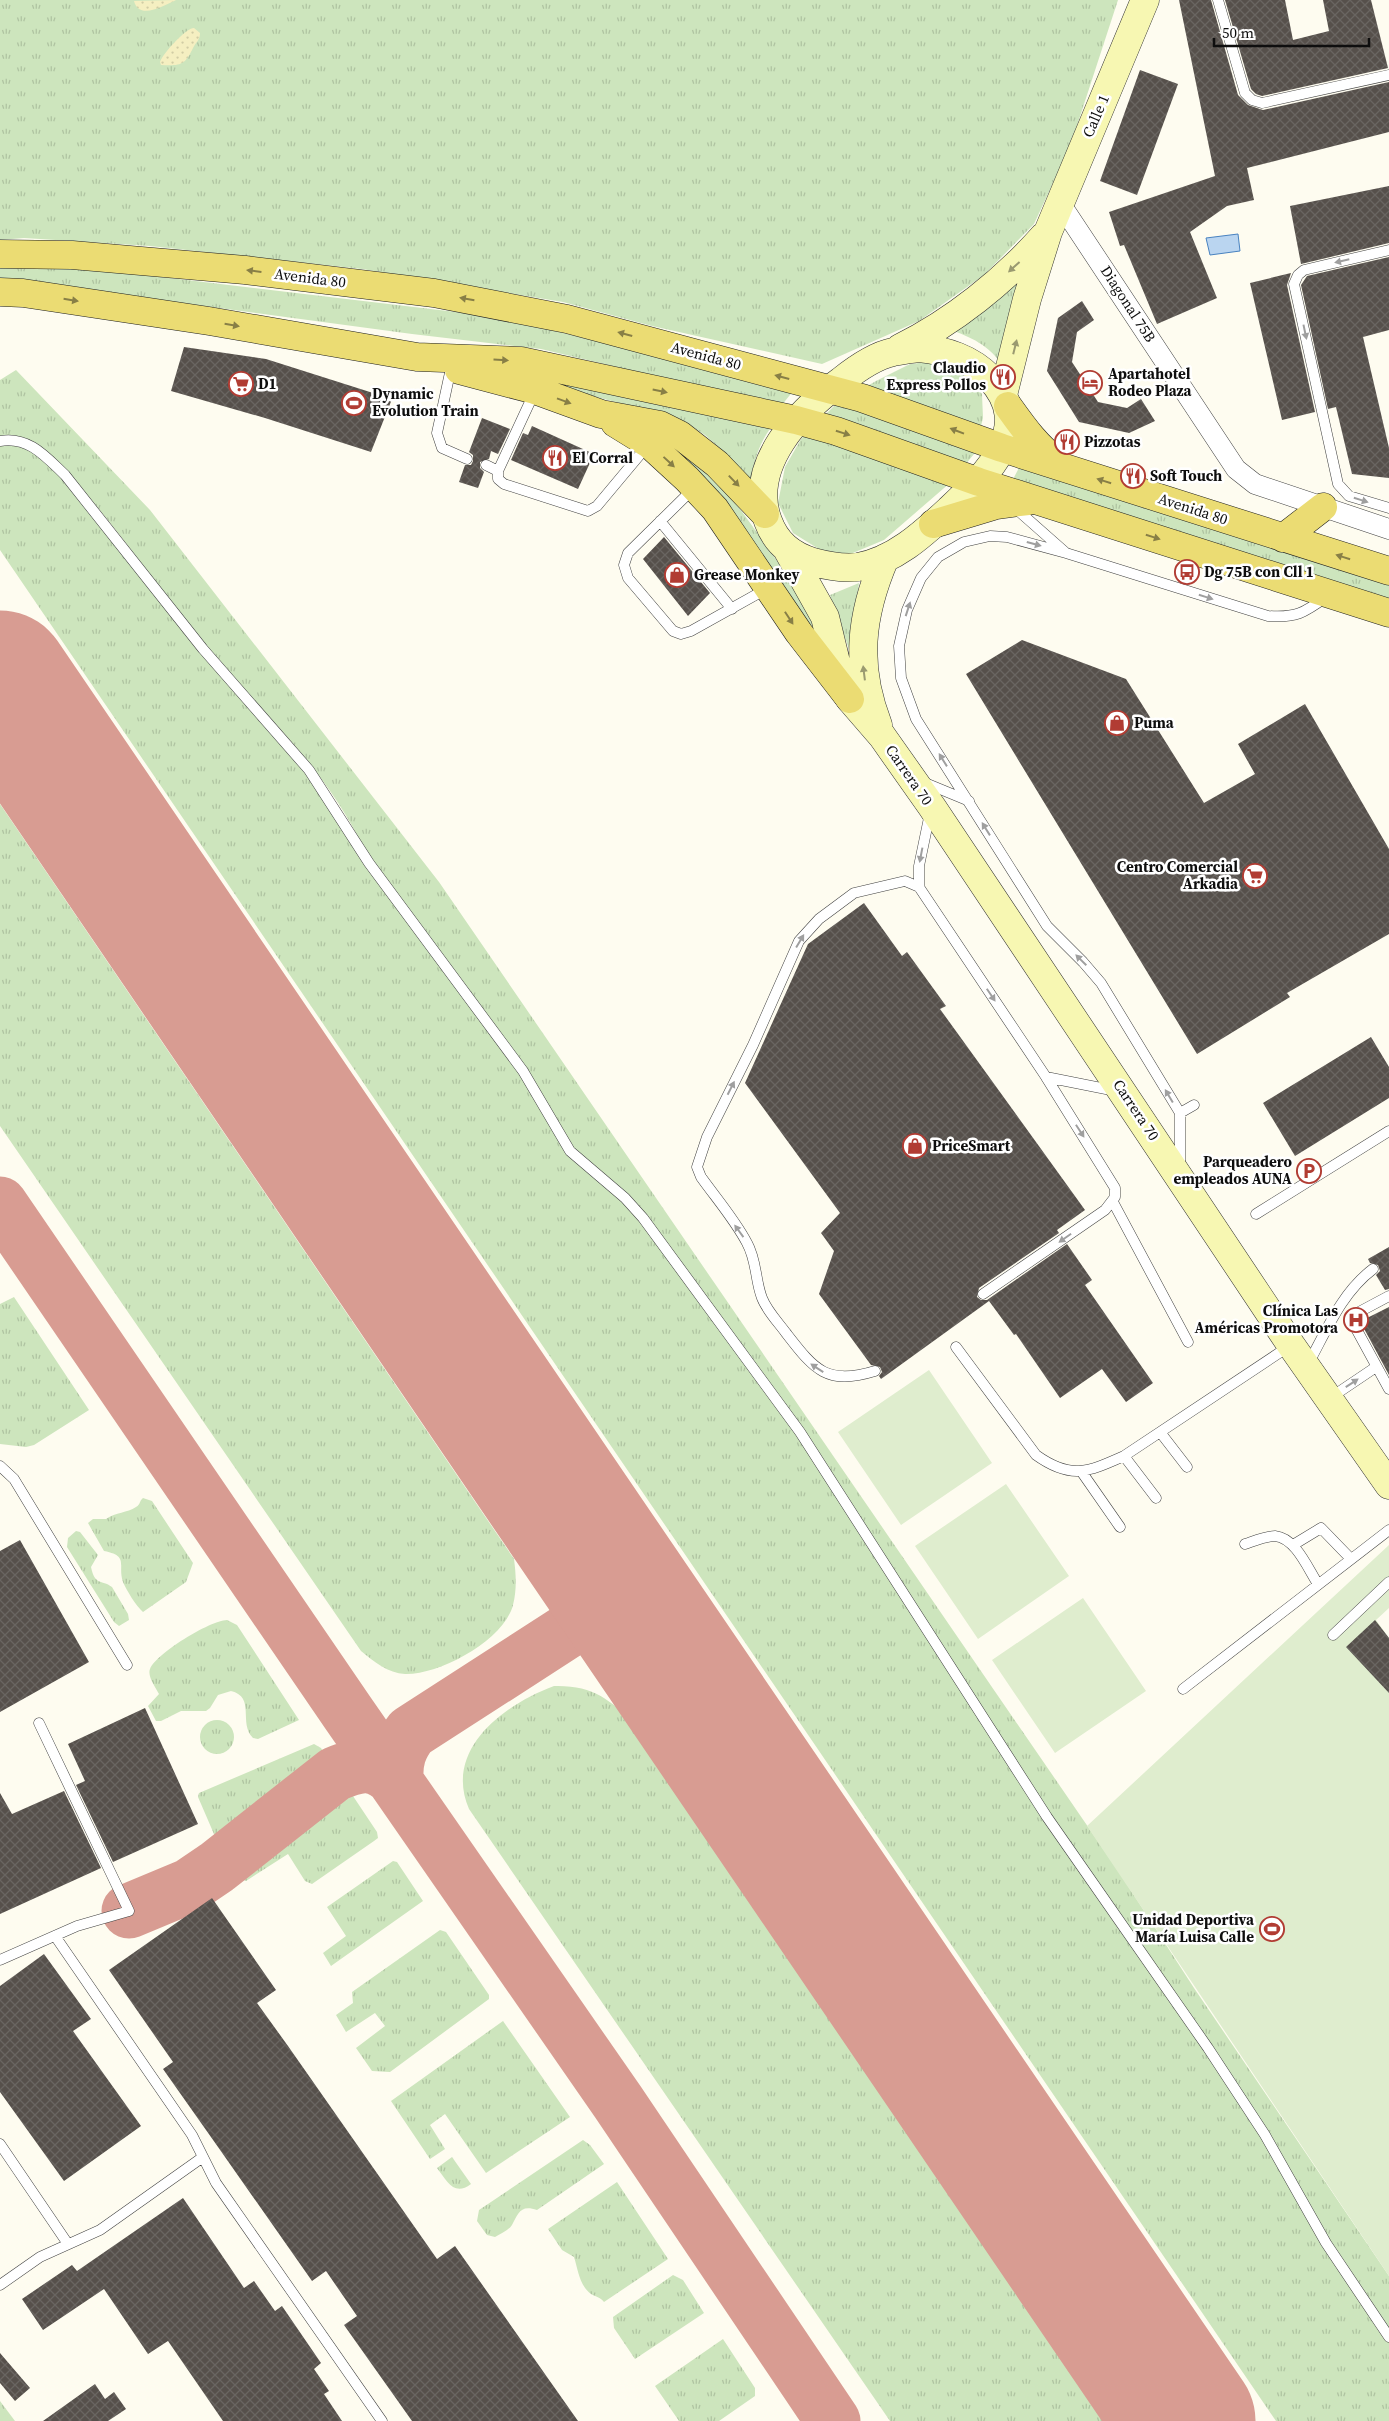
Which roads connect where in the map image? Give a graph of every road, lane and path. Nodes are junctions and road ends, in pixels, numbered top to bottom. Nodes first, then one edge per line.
1 (1145, 0) edge
2 (1218, 0) edge
3 (1389, 75) edge
4 (1060, 203) junction
5 (1048, 232) junction
6 (1389, 250) edge
7 (0, 254) edge
8 (0, 292) edge
9 (892, 352) junction
10 (417, 357) junction
11 (451, 368) junction
12 (829, 389) junction
13 (535, 390) junction
14 (1005, 400) junction
15 (601, 414) junction
16 (796, 420) junction
17 (0, 440) edge
18 (649, 444) junction
19 (1002, 448) junction
20 (467, 459) dead end
21 (486, 465) dead end
22 (1067, 469) junction
23 (498, 471) junction
24 (979, 482) junction
25 (695, 487) junction
26 (1022, 501) junction
27 (1323, 507) junction
28 (1389, 508) edge
29 (765, 514) junction
30 (660, 521) junction
31 (933, 524) junction
32 (1389, 529) edge
33 (1283, 538) junction
34 (788, 551) junction
35 (1066, 553) junction
36 (885, 558) junction
37 (1389, 571) edge
38 (769, 587) junction
39 (1330, 595) junction
40 (732, 609) junction
41 (1388, 614) edge
42 (850, 699) junction
43 (882, 736) junction
44 (911, 777) junction
45 (968, 801) junction
46 (932, 807) junction
47 (920, 887) junction
48 (1046, 1077) junction
49 (1124, 1092) junction
50 (1194, 1105) dead end
51 (1180, 1113) junction
52 (1389, 1131) edge
53 (1180, 1176) junction
54 (1113, 1202) junction
55 (1256, 1214) dead end
56 (1373, 1269) dead end
57 (983, 1294) dead end
58 (1389, 1296) edge
59 (1188, 1342) dead end
60 (1291, 1344) junction
61 (956, 1347) dead end
62 (1306, 1366) junction
63 (1376, 1367) junction
64 (875, 1371) dead end
65 (1389, 1389) edge
66 (1329, 1398) junction
67 (1160, 1432) junction
68 (1124, 1456) junction
69 (0, 1466) edge
70 (1187, 1467) dead end
71 (1081, 1471) junction
72 (1389, 1485) edge
73 (1156, 1498) dead end
74 (1120, 1527) dead end
75 (1389, 1530) edge
76 (1245, 1544) dead end
77 (1293, 1545) junction
78 (1351, 1560) junction
79 (1389, 1582) edge
80 (1318, 1584) junction
81 (1333, 1635) dead end
82 (127, 1665) dead end
83 (1183, 1688) dead end
84 (39, 1723) dead end
85 (55, 1936) junction
86 (0, 1960) edge
87 (0, 2144) edge
88 (203, 2157) junction
89 (68, 2244) junction
90 (0, 2284) edge
91 (1389, 2337) edge
92 (382, 2421) edge

1 - 4 main road, Calle 1
2 - 3 lane
4 - 5 main road, Calle 1
4 - 27 street, Diagonal 75B
5 -> 9 main road, Calle 1
14 -> 5 main road, Calle 1
6 -> 28 lane
12 -> 7 main road, Avenida 80
8 -> 10 main road
9 - 12 main road
9 - 14 main road
10 - 11 main road
10 -> 16 main road
11 - 13 main road
11 - 20 lane
12 - 16 main road
19 -> 12 main road, Avenida 80
13 -> 15 main road
13 - 23 lane
14 - 19 main road, Calle 1
14 - 22 main road
15 - 18 main road
15 -> 29 main road
16 -> 24 main road
16 - 29 main road
17 - 91 lane
18 - 23 lane
18 -> 25 main road
19 - 22 main road, Avenida 80
19 - 24 main road, Calle 1
21 - 23 lane
33 -> 22 main road, Avenida 80
24 - 26 main road
24 - 31 main road, Calle 1
25 - 30 lane
25 - 38 main road
26 - 31 main road
26 - 35 lane
26 -> 39 main road
27 - 32 street, Diagonal 75B
27 - 33 main road
29 - 34 main road, Carrera 70
30 - 40 lane
30 - 40 lane
31 - 36 main road, Calle 1
37 -> 33 main road, Avenida 80
34 - 36 main road, Calle 1
34 - 42 main road, Carrera 70
35 -> 39 lane
45 -> 35 lane
43 -> 36 main road, Carrera 70
38 - 40 lane
38 -> 42 main road
39 - 41 main road
42 - 43 main road, Carrera 70
43 - 44 main road, Carrera 70
44 - 45 lane
44 - 46 main road, Carrera 70
51 -> 45 lane
46 -> 47 lane
46 - 49 main road, Carrera 70
47 -> 48 lane
64 -> 47 lane
48 - 49 lane
48 -> 54 lane
49 - 53 main road, Carrera 70
50 - 51 lane
51 - 53 lane
52 - 55 lane
53 - 60 main road, Carrera 70
54 -> 57 lane
54 - 59 lane
56 - 62 lane
58 - 63 lane
60 - 62 main road, Carrera 70
60 - 67 lane
61 - 71 lane
62 - 66 main road, Carrera 70
63 - 65 lane
66 -> 63 lane
66 - 72 main road, Carrera 70
67 - 68 lane
67 - 70 lane
68 - 71 lane
68 - 73 lane
69 - 82 lane
71 - 74 lane
75 - 78 lane
76 - 77 lane
77 - 78 lane
77 - 80 lane
78 - 80 lane
79 - 81 lane
80 - 83 lane
84 - 85 lane
85 - 86 lane
85 - 88 lane
87 - 89 lane
88 - 89 lane
88 - 92 lane
89 - 90 lane

